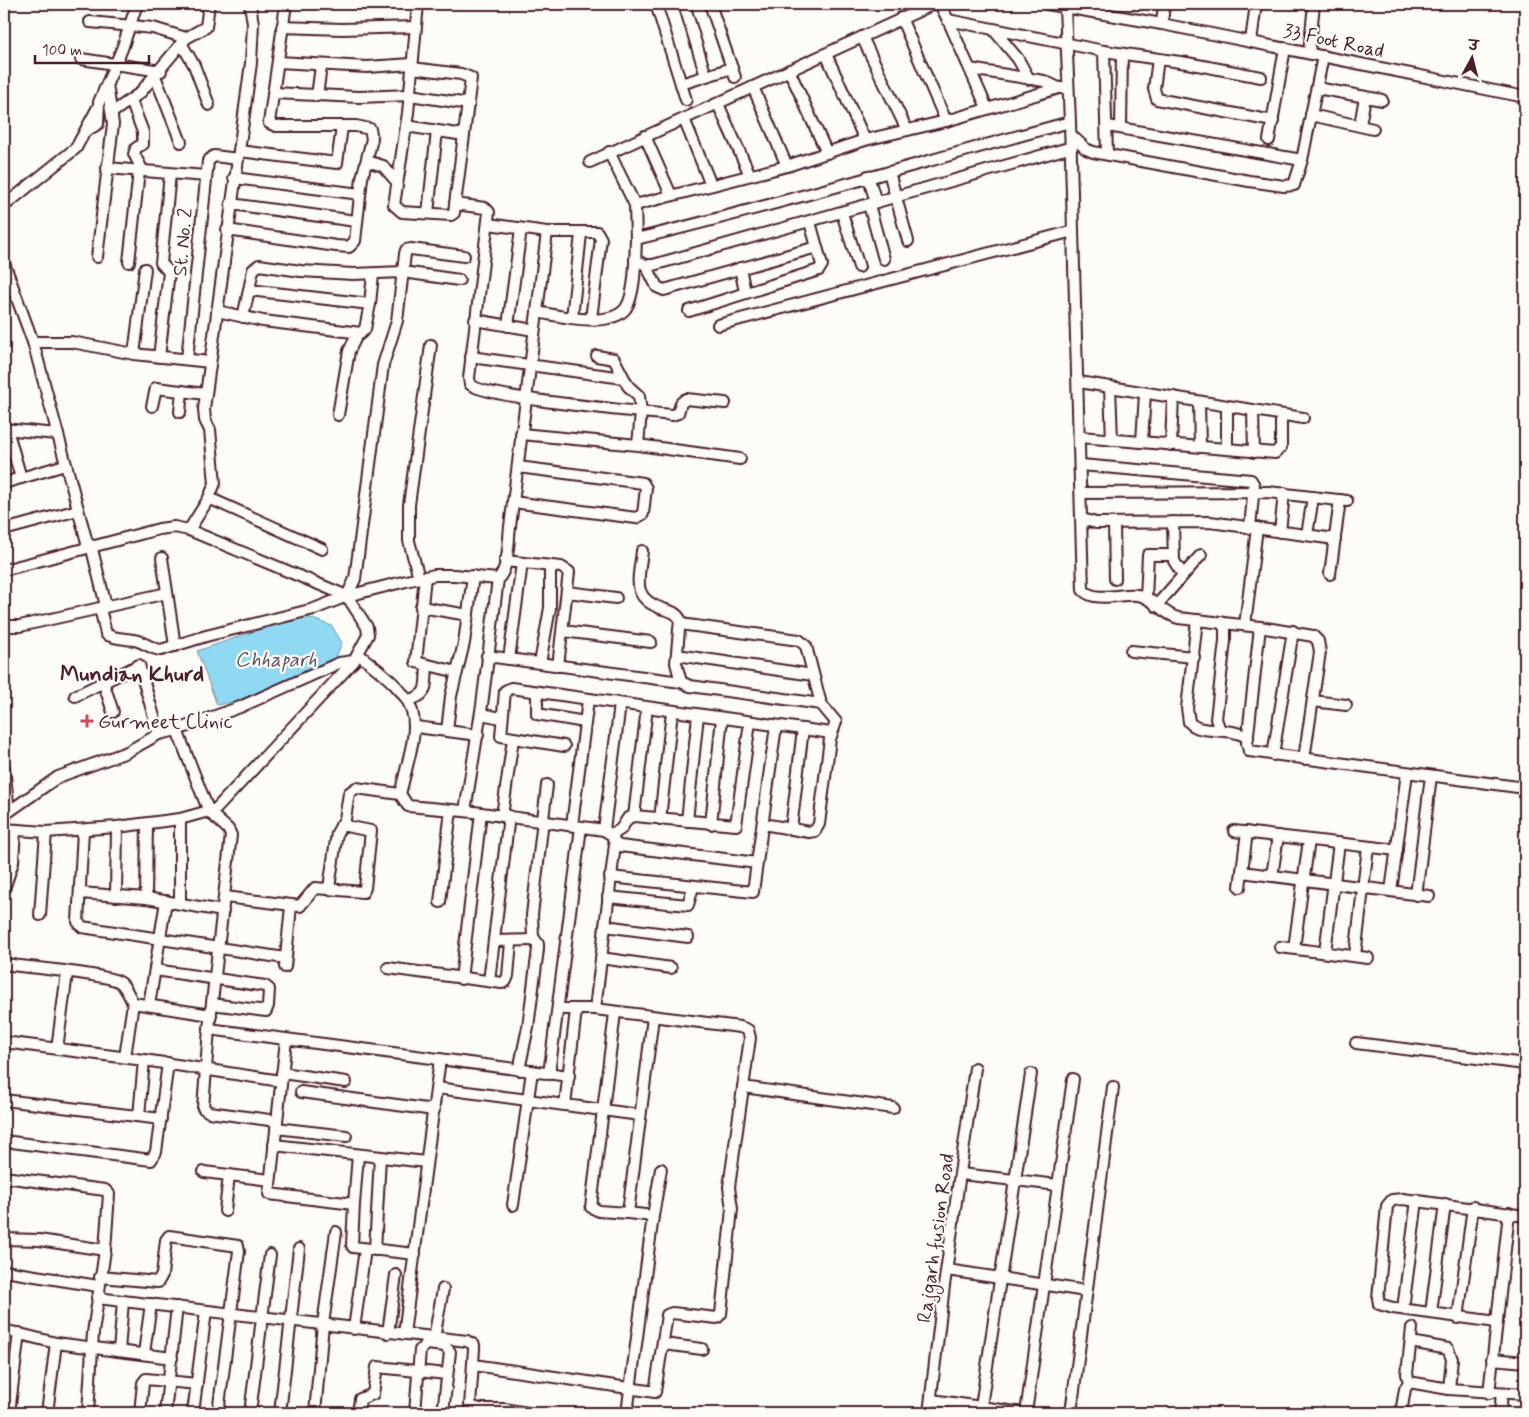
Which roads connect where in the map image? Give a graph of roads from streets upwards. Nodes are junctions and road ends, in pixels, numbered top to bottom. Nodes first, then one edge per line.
1 (138, 4) edge
2 (209, 4) edge
3 (250, 4) edge
4 (286, 4) edge
5 (418, 4) edge
6 (656, 4) edge
7 (684, 4) edge
8 (710, 4) edge
9 (934, 4) edge
10 (940, 4) edge
11 (1047, 4) edge
12 (1112, 4) edge
13 (1164, 4) edge
14 (1256, 4) edge
15 (1314, 4) edge
16 (1065, 7) junction
17 (1110, 15) junction
18 (901, 18) junction
19 (948, 20) junction
20 (90, 22) dead end
21 (1162, 24) junction
22 (131, 26) junction
23 (282, 27) junction
24 (415, 27) junction
25 (992, 29) junction
26 (862, 37) junction
27 (184, 41) junction
28 (1251, 41) junction
29 (1068, 43) junction
30 (1285, 48) junction
31 (1104, 51) junction
32 (1309, 53) junction
33 (826, 54) junction
34 (1122, 54) junction
35 (1323, 56) junction
36 (1158, 58) junction
37 (81, 59) dead end
38 (278, 62) junction
39 (116, 63) junction
40 (321, 66) junction
41 (412, 66) junction
42 (789, 70) junction
43 (970, 70) junction
44 (158, 74) junction
45 (706, 76) junction
46 (1261, 77) dead end
47 (1029, 79) junction
48 (107, 84) junction
49 (681, 84) junction
50 (753, 88) junction
51 (1064, 88) junction
52 (1317, 88) junction
53 (273, 94) junction
54 (410, 95) junction
55 (317, 96) junction
56 (1525, 96) edge
57 (1365, 97) junction
58 (686, 100) dead end
59 (1382, 100) dead end
60 (131, 101) junction
61 (469, 104) junction
62 (718, 104) junction
63 (208, 105) dead end
64 (98, 108) junction
65 (987, 108) junction
66 (113, 112) junction
67 (1311, 115) junction
68 (100, 119) junction
69 (684, 119) junction
70 (946, 121) junction
71 (1273, 121) junction
72 (1070, 122) junction
73 (113, 124) junction
74 (1360, 125) junction
75 (342, 126) junction
76 (406, 126) junction
77 (1108, 126) junction
78 (1121, 128) junction
79 (1373, 129) dead end
80 (907, 130) junction
81 (86, 131) junction
82 (437, 131) junction
83 (464, 135) junction
84 (645, 136) junction
85 (1071, 136) junction
86 (865, 140) junction
87 (1269, 140) dead end
88 (181, 142) dead end
89 (1072, 147) junction
90 (609, 152) junction
91 (827, 153) junction
92 (1107, 154) junction
93 (238, 155) junction
94 (1302, 160) junction
95 (367, 161) junction
96 (590, 162) dead end
97 (787, 166) junction
98 (107, 168) junction
99 (141, 171) junction
100 (889, 172) junction
101 (170, 174) junction
102 (750, 175) junction
103 (206, 176) junction
104 (868, 176) junction
105 (234, 178) junction
106 (397, 182) junction
107 (711, 184) junction
108 (360, 194) junction
109 (671, 195) junction
110 (896, 196) junction
111 (872, 203) junction
112 (231, 204) junction
113 (455, 204) junction
114 (634, 205) junction
115 (4, 206) edge
116 (428, 213) junction
117 (842, 213) junction
118 (356, 222) junction
119 (810, 222) junction
120 (488, 224) junction
121 (521, 229) junction
122 (227, 230) junction
123 (1074, 231) junction
124 (546, 232) junction
125 (581, 234) junction
126 (636, 238) junction
127 (908, 241) dead end
128 (817, 247) junction
129 (464, 256) dead end
130 (97, 257) dead end
131 (884, 259) dead end
132 (634, 260) junction
133 (129, 262) dead end
134 (4, 263) edge
135 (646, 265) junction
136 (859, 267) dead end
137 (740, 268) junction
138 (145, 269) dead end
139 (403, 272) junction
140 (373, 274) junction
141 (459, 280) dead end
142 (249, 290) junction
143 (745, 292) junction
144 (370, 304) junction
145 (689, 310) dead end
146 (217, 311) junction
147 (537, 312) junction
148 (243, 317) junction
149 (572, 318) junction
150 (591, 319) junction
151 (475, 320) junction
152 (718, 325) dead end
153 (508, 326) junction
154 (534, 330) junction
155 (361, 333) junction
156 (33, 342) junction
157 (430, 345) dead end
158 (134, 354) junction
159 (472, 356) junction
160 (597, 356) dead end
161 (159, 357) junction
162 (187, 359) junction
163 (210, 362) junction
164 (529, 365) junction
165 (623, 378) junction
166 (1079, 382) junction
167 (1110, 388) junction
168 (182, 391) junction
169 (1144, 393) junction
170 (206, 394) junction
171 (1173, 397) junction
172 (524, 398) junction
173 (1199, 402) junction
174 (725, 403) dead end
175 (152, 406) dead end
176 (1228, 406) junction
177 (1253, 411) junction
178 (180, 412) dead end
179 (641, 412) junction
180 (338, 415) dead end
181 (1281, 415) junction
182 (1303, 418) dead end
183 (5, 429) edge
184 (57, 434) junction
185 (521, 434) junction
186 (1080, 437) junction
187 (1112, 440) junction
188 (1142, 442) junction
189 (638, 445) junction
190 (1171, 445) junction
191 (1200, 447) junction
192 (1227, 450) junction
193 (1254, 452) junction
194 (740, 459) dead end
195 (65, 465) junction
196 (1081, 465) junction
197 (518, 467) junction
198 (21, 478) junction
199 (4, 483) edge
200 (1254, 491) junction
201 (1082, 493) junction
202 (1284, 493) junction
203 (1313, 497) junction
204 (209, 498) junction
205 (512, 502) junction
206 (78, 510) junction
207 (1082, 519) junction
208 (1173, 522) junction
209 (1114, 523) junction
210 (1253, 528) junction
211 (4, 530) edge
212 (189, 530) junction
213 (1280, 532) junction
214 (1307, 535) junction
215 (1335, 539) junction
216 (89, 546) junction
217 (322, 549) dead end
218 (642, 551) dead end
219 (1173, 555) junction
220 (1201, 555) dead end
221 (162, 558) dead end
222 (505, 561) junction
223 (522, 563) junction
224 (550, 567) junction
225 (4, 570) edge
226 (1330, 574) dead end
227 (1183, 575) junction
228 (472, 576) junction
229 (422, 578) junction
230 (498, 579) junction
231 (1115, 579) dead end
232 (567, 592) junction
233 (167, 593) junction
234 (347, 596) junction
235 (616, 598) dead end
236 (1146, 598) junction
237 (1156, 606) junction
238 (103, 607) junction
239 (421, 607) junction
240 (468, 616) junction
241 (1198, 620) junction
242 (1221, 622) junction
243 (680, 624) junction
244 (1245, 625) junction
245 (4, 626) edge
246 (1260, 627) junction
247 (563, 631) junction
248 (1293, 632) junction
249 (650, 642) dead end
250 (175, 646) junction
251 (1131, 651) dead end
252 (677, 655) junction
253 (487, 656) junction
254 (356, 658) junction
255 (1194, 658) junction
256 (509, 659) junction
257 (540, 664) junction
258 (427, 666) junction
259 (558, 666) junction
260 (457, 672) junction
261 (813, 675) junction
262 (103, 681) junction
263 (681, 682) junction
264 (537, 692) junction
265 (76, 696) dead end
266 (408, 700) junction
267 (588, 700) junction
268 (1313, 701) junction
269 (620, 704) junction
270 (821, 704) junction
271 (1346, 705) dead end
272 (647, 708) junction
273 (113, 712) dead end
274 (672, 712) junction
275 (481, 714) junction
276 (698, 715) junction
277 (502, 718) junction
278 (722, 718) junction
279 (586, 722) junction
280 (750, 722) junction
281 (776, 726) junction
282 (416, 727) junction
283 (803, 729) junction
284 (177, 730) junction
285 (1220, 730) junction
286 (447, 731) junction
287 (831, 733) junction
288 (158, 734) junction
289 (478, 735) junction
290 (1248, 738) junction
291 (513, 740) junction
292 (564, 746) dead end
293 (1273, 755) junction
294 (1304, 759) junction
295 (4, 768) edge
296 (1407, 773) junction
297 (1432, 776) junction
298 (547, 785) dead end
299 (1525, 788) edge
300 (400, 794) junction
301 (451, 810) junction
302 (465, 810) junction
303 (209, 812) junction
304 (481, 812) junction
305 (6, 813) edge
306 (505, 816) junction
307 (634, 816) junction
308 (180, 819) junction
309 (660, 819) junction
310 (542, 821) junction
311 (687, 822) junction
312 (147, 824) junction
313 (711, 824) junction
314 (763, 824) junction
315 (341, 825) junction
316 (576, 826) junction
317 (117, 827) junction
318 (4, 829) edge
319 (791, 829) junction
320 (15, 831) junction
321 (83, 831) junction
322 (1234, 831) dead end
323 (46, 832) junction
324 (1247, 832) junction
325 (610, 836) junction
326 (1278, 836) junction
327 (1309, 840) junction
328 (1338, 843) junction
329 (1368, 846) junction
330 (1397, 850) junction
331 (757, 863) junction
332 (1242, 872) junction
333 (1272, 876) junction
334 (610, 877) junction
335 (1303, 880) junction
336 (1334, 884) junction
337 (693, 887) junction
338 (1240, 887) dead end
339 (329, 888) junction
340 (1363, 888) junction
341 (4, 889) edge
342 (1391, 891) junction
343 (80, 893) junction
344 (1416, 895) junction
345 (116, 896) junction
346 (1428, 896) dead end
347 (225, 897) junction
348 (608, 897) junction
349 (146, 898) junction
350 (166, 901) junction
351 (440, 902) dead end
352 (180, 903) junction
353 (291, 906) junction
354 (223, 911) junction
355 (40, 915) dead end
356 (605, 926) junction
357 (688, 937) dead end
358 (160, 939) junction
359 (535, 940) junction
360 (494, 941) junction
361 (511, 942) junction
362 (218, 946) junction
363 (1280, 947) dead end
364 (1294, 948) junction
365 (1325, 952) junction
366 (1355, 956) junction
367 (601, 958) junction
368 (1368, 958) dead end
369 (4, 964) edge
370 (388, 968) dead end
371 (671, 968) dead end
372 (155, 970) junction
373 (67, 973) junction
374 (215, 978) junction
375 (461, 979) junction
376 (489, 981) junction
377 (133, 1003) junction
378 (149, 1006) junction
379 (558, 1008) junction
380 (595, 1009) junction
381 (212, 1010) junction
382 (576, 1010) junction
383 (615, 1013) junction
384 (653, 1017) junction
385 (209, 1029) junction
386 (286, 1040) junction
387 (4, 1042) edge
388 (1356, 1043) dead end
389 (57, 1049) junction
390 (125, 1057) junction
391 (440, 1059) junction
392 (144, 1060) junction
393 (168, 1063) junction
394 (1525, 1064) edge
395 (975, 1068) dead end
396 (206, 1069) junction
397 (519, 1070) junction
398 (532, 1071) junction
399 (549, 1074) junction
400 (1032, 1074) dead end
401 (569, 1076) junction
402 (282, 1077) junction
403 (1073, 1079) dead end
404 (346, 1082) dead end
405 (743, 1087) junction
406 (1113, 1087) dead end
407 (437, 1088) junction
408 (301, 1092) dead end
409 (4, 1100) edge
410 (528, 1102) junction
411 (565, 1105) junction
412 (893, 1108) dead end
413 (434, 1110) junction
414 (603, 1110) junction
415 (640, 1115) junction
416 (138, 1116) junction
417 (161, 1119) junction
418 (276, 1124) junction
419 (346, 1136) dead end
420 (4, 1141) edge
421 (274, 1145) junction
422 (358, 1155) junction
423 (380, 1157) junction
424 (426, 1162) junction
425 (661, 1169) dead end
426 (204, 1172) dead end
427 (962, 1174) junction
428 (230, 1175) junction
429 (4, 1177) edge
430 (270, 1180) junction
431 (1015, 1180) junction
432 (1058, 1185) junction
433 (1417, 1200) junction
434 (354, 1204) junction
435 (1445, 1204) junction
436 (513, 1205) dead end
437 (1473, 1207) junction
438 (225, 1211) dead end
439 (628, 1213) junction
440 (1509, 1213) junction
441 (653, 1216) junction
442 (1525, 1216) edge
443 (336, 1232) dead end
444 (4, 1239) edge
445 (299, 1249) dead end
446 (105, 1250) junction
447 (370, 1250) junction
448 (415, 1254) junction
449 (270, 1255) dead end
450 (946, 1270) junction
451 (4, 1271) edge
452 (396, 1275) dead end
453 (1000, 1278) junction
454 (99, 1281) junction
455 (1043, 1284) junction
456 (444, 1289) dead end
457 (1086, 1291) junction
458 (97, 1298) junction
459 (123, 1301) junction
460 (151, 1304) junction
461 (177, 1307) junction
462 (1403, 1309) junction
463 (206, 1311) junction
464 (1431, 1313) junction
465 (230, 1314) junction
466 (261, 1318) junction
467 (1458, 1318) junction
468 (289, 1322) junction
469 (1497, 1322) junction
470 (323, 1324) junction
471 (1412, 1328) dead end
472 (354, 1329) junction
473 (4, 1330) edge
474 (19, 1333) junction
475 (388, 1333) junction
476 (404, 1334) junction
477 (434, 1338) junction
478 (1411, 1342) junction
479 (56, 1343) junction
480 (664, 1344) junction
481 (93, 1348) junction
482 (702, 1349) dead end
483 (119, 1351) junction
484 (144, 1353) junction
485 (172, 1358) junction
486 (1492, 1359) junction
487 (1525, 1362) edge
488 (474, 1365) junction
489 (419, 1371) junction
490 (447, 1374) junction
491 (169, 1380) junction
492 (1409, 1382) junction
493 (197, 1384) junction
494 (628, 1389) junction
495 (1449, 1389) junction
496 (1489, 1393) junction
497 (1502, 1393) junction
498 (1525, 1394) edge
499 (932, 1400) junction
500 (444, 1404) dead end
501 (981, 1410) edge
502 (4, 1413) edge
503 (8, 1413) edge
504 (47, 1413) edge
505 (88, 1413) edge
506 (140, 1413) edge
507 (165, 1413) edge
508 (193, 1413) edge
509 (218, 1413) edge
510 (250, 1413) edge
511 (280, 1413) edge
512 (316, 1413) edge
513 (358, 1413) edge
514 (415, 1413) edge
515 (527, 1413) edge
516 (627, 1413) edge
517 (930, 1413) edge
518 (1024, 1413) edge
519 (1071, 1413) edge
520 (1401, 1413) edge
521 (1500, 1413) edge

1 - 22 street
2 - 27 street
3 - 93 street
4 - 23 street
5 - 24 street
6 - 49 street
7 - 45 street
8 - 45 street
9 - 18 street
10 - 19 street
11 - 16 street, 33 Foot Road
12 - 17 street
13 - 21 street
14 - 28 street
15 - 32 street
16 - 17 street, 33 Foot Road
16 - 29 street
17 - 21 street, 33 Foot Road
18 - 26 street
18 - 70 street
19 - 25 street
19 - 43 street
20 - 22 street
21 - 28 street, 33 Foot Road
22 - 27 street
22 - 39 street
23 - 24 street
23 - 38 street
24 - 41 street
25 - 29 street
25 - 47 street
26 - 33 street
26 - 80 street
27 - 44 street
27 - 63 street
28 - 30 street, 33 Foot Road
29 - 31 street
29 - 51 street
30 - 32 street, 33 Foot Road
30 - 71 street
31 - 34 street
31 - 77 street
32 - 35 street, 33 Foot Road
33 - 42 street
33 - 86 street
34 - 36 street
34 - 78 street
35 - 52 street
35 - 56 street, 33 Foot Road
36 - 46 street
36 - 71 street
37 - 39 street
38 - 40 street
38 - 53 street
39 - 44 street
39 - 48 street
40 - 41 street
40 - 55 street
41 - 54 street
41 - 61 street
42 - 50 street
42 - 91 street
43 - 47 street
43 - 65 street
44 - 60 street
44 - 88 street
45 - 49 street
47 - 51 street
48 - 64 street
48 - 66 street
49 - 58 street
50 - 62 street
50 - 97 street
51 - 65 street
51 - 72 street
52 - 57 street
52 - 67 street
53 - 55 street
53 - 75 street
54 - 55 street
54 - 61 street
54 - 76 street
57 - 59 street
57 - 74 street
60 - 66 street
60 - 99 street
61 - 83 street
62 - 69 street
62 - 102 street
64 - 68 street
64 - 81 street
65 - 70 street
66 - 73 street
67 - 74 street
67 - 94 street
68 - 73 street
68 - 81 street
69 - 84 street
69 - 107 street
70 - 80 street
71 - 87 street
72 - 85 street
72 - 100 street
73 - 98 street
74 - 79 street
75 - 93 street
75 - 95 street
76 - 82 street
76 - 106 street
77 - 78 street
77 - 92 street
78 - 94 street
80 - 86 street
81 - 115 street
82 - 83 street
82 - 116 street
83 - 113 street
84 - 90 street
84 - 109 street
85 - 89 street
85 - 92 street
86 - 91 street
89 - 110 street
89 - 123 street
90 - 96 street
90 - 114 street
91 - 97 street
92 - 94 street
93 - 103 street, St. No. 2
93 - 105 street
95 - 106 street
95 - 108 street
97 - 102 street
98 - 99 street
98 - 130 street
99 - 101 street
99 - 133 street
100 - 104 street
100 - 110 street
101 - 103 street
101 - 161 street
102 - 107 street
103 - 162 street, St. No. 2
104 - 111 street
104 - 126 street
105 - 108 street
105 - 112 street
106 - 116 street
107 - 109 street
108 - 118 street
109 - 114 street
110 - 111 street
110 - 127 street
111 - 117 street
111 - 131 street
112 - 118 street
112 - 122 street
113 - 116 street
113 - 120 street
114 - 126 street
117 - 119 street
117 - 136 street
118 - 122 street
119 - 128 street
119 - 135 street
120 - 121 street
120 - 151 street
121 - 124 street
121 - 153 street
122 - 146 street
123 - 152 street
123 - 166 street
124 - 125 street
124 - 147 street
125 - 149 street
125 - 150 street
126 - 132 street
128 - 137 street
128 - 143 street
129 - 139 street
132 - 135 street
132 - 150 street
134 - 156 street
135 - 137 street
137 - 143 street
138 - 158 street
139 - 140 street
139 - 141 street
139 - 234 street
140 - 142 street
140 - 144 street
142 - 144 street
142 - 148 street
143 - 145 street
144 - 155 street
146 - 148 street
146 - 163 street
147 - 149 street
147 - 154 street
148 - 155 street
149 - 150 street
151 - 153 street
151 - 159 street
153 - 154 street
154 - 164 street
155 - 180 street
156 - 158 street
156 - 184 street
157 - 229 street
158 - 161 street
159 - 164 street
159 - 172 street
160 - 165 street
161 - 162 street
162 - 163 street
163 - 170 street
164 - 165 street
164 - 172 street
165 - 179 street
166 - 167 street
166 - 186 street
167 - 169 street
167 - 187 street
168 - 170 street
168 - 175 street
168 - 178 street
169 - 171 street
169 - 188 street
170 - 204 street
171 - 173 street
171 - 190 street
172 - 179 street
172 - 185 street
173 - 176 street
173 - 191 street
174 - 179 street
176 - 177 street
176 - 192 street
177 - 181 street
177 - 193 street
179 - 189 street
181 - 182 street
181 - 193 street
183 - 184 street
183 - 198 street
184 - 195 street
185 - 189 street
185 - 197 street
186 - 187 street
186 - 196 street
187 - 188 street
188 - 190 street
189 - 194 street
190 - 191 street
191 - 192 street
192 - 193 street
195 - 198 street
195 - 206 street
196 - 200 street
196 - 201 street
197 - 205 street
197 - 205 street
198 - 199 street
200 - 201 street
200 - 202 street
200 - 210 street
201 - 207 street
202 - 203 street
202 - 213 street
203 - 214 street
203 - 215 street
204 - 212 street
204 - 217 street
205 - 222 street
206 - 211 street
206 - 216 street
207 - 209 street
207 - 236 street
208 - 209 street
208 - 210 street
208 - 219 street
209 - 231 street
210 - 213 street
210 - 244 street
212 - 216 street
212 - 234 street
213 - 214 street
214 - 215 street
215 - 226 street
216 - 225 street
216 - 238 street
218 - 243 street
219 - 227 street
219 - 236 street
220 - 227 street
221 - 233 street
222 - 223 street
222 - 230 street
223 - 224 street
223 - 256 street
224 - 232 street
224 - 257 street
227 - 237 street
228 - 229 street
228 - 230 street
228 - 240 street
229 - 234 street
229 - 239 street
230 - 253 street
232 - 235 street
232 - 247 street
233 - 238 street
233 - 250 street
234 - 250 street
234 - 254 street
236 - 237 street
237 - 241 street
238 - 245 street
238 - 250 street
239 - 240 street
239 - 258 street
240 - 260 street
241 - 242 street
241 - 255 street
242 - 244 street
242 - 285 street
243 - 252 street
243 - 261 street
244 - 246 street
246 - 248 street
246 - 290 street
247 - 249 street
247 - 259 street
248 - 268 street
248 - 293 street
251 - 255 street
252 - 261 street
252 - 263 street
253 - 256 street
253 - 275 street
254 - 266 street
254 - 284 street
254 - 303 street
255 - 285 street
256 - 257 street
257 - 259 street
258 - 260 street
258 - 266 street
259 - 263 street
260 - 286 street
261 - 270 street
262 - 265 street
262 - 273 street
262 - 288 street
263 - 270 street
264 - 267 street
264 - 277 street
264 - 279 street
266 - 282 street
267 - 269 street
267 - 279 street
268 - 271 street
268 - 294 street
269 - 272 street
269 - 325 street
270 - 287 street
272 - 274 street
272 - 307 street
274 - 276 street
274 - 309 street
275 - 277 street
275 - 289 street
276 - 278 street
276 - 311 street
277 - 291 street
278 - 280 street
278 - 313 street
279 - 316 street
280 - 281 street
280 - 313 street
281 - 283 street
281 - 314 street
282 - 286 street
282 - 300 street
283 - 287 street
283 - 319 street
284 - 288 street
284 - 303 street
285 - 290 street
286 - 289 street
287 - 319 street
288 - 305 street
289 - 302 street
290 - 293 street
291 - 292 street
291 - 306 street
293 - 294 street
294 - 296 street
295 - 305 street
296 - 297 street
296 - 330 street
297 - 299 street
297 - 344 street
298 - 310 street
300 - 301 street
300 - 315 street
301 - 302 street
301 - 351 street
302 - 304 street
303 - 308 street
303 - 347 street
304 - 306 street
304 - 375 street
306 - 310 street
306 - 360 street
307 - 309 street
307 - 325 street
308 - 312 street
308 - 352 street
309 - 311 street
310 - 316 street
310 - 359 street
311 - 313 street
312 - 317 street
312 - 349 street
314 - 319 street
314 - 331 street
315 - 339 street
315 - 339 street
316 - 325 street
316 - 379 street
317 - 321 street
317 - 345 street
318 - 320 street
320 - 323 street
320 - 341 street
321 - 323 street
321 - 343 street
322 - 324 street
323 - 355 street
324 - 326 street
324 - 332 street
325 - 331 street
325 - 334 street
326 - 327 street
326 - 333 street
327 - 328 street
327 - 335 street
328 - 329 street
328 - 336 street
329 - 330 street
329 - 340 street
330 - 342 street
331 - 337 street
332 - 333 street
332 - 338 street
333 - 335 street
334 - 337 street
334 - 348 street
335 - 336 street
335 - 364 street
336 - 340 street
336 - 365 street
337 - 348 street
339 - 353 street
340 - 342 street
340 - 366 street
342 - 344 street
343 - 345 street
343 - 358 street
344 - 346 street
345 - 349 street
347 - 353 street
347 - 354 street
348 - 356 street
349 - 350 street
350 - 352 street
350 - 358 street
352 - 354 street
353 - 362 street
354 - 362 street
356 - 357 street
356 - 367 street
358 - 362 street
358 - 372 street
359 - 361 street
359 - 397 street
360 - 361 street
360 - 376 street
361 - 376 street
362 - 374 street
363 - 364 street
364 - 365 street
365 - 366 street
366 - 368 street
367 - 371 street
367 - 380 street
369 - 373 street
370 - 375 street
372 - 374 street
372 - 378 street
373 - 377 street
373 - 389 street
374 - 381 street
374 - 381 street
375 - 376 street
377 - 378 street
377 - 390 street
378 - 381 street
379 - 382 street
379 - 399 street
380 - 382 street
380 - 383 street
381 - 385 street
382 - 401 street
383 - 384 street
383 - 414 street
384 - 405 street
384 - 415 street
385 - 386 street
385 - 396 street
386 - 391 street
386 - 402 street
387 - 389 street
388 - 394 street
389 - 390 street
390 - 392 street
391 - 397 street
391 - 407 street
392 - 393 street
392 - 416 street
393 - 396 street
393 - 417 street
395 - 427 street, Rajgarh fusion Road
396 - 402 street
396 - 418 street
397 - 398 street
398 - 399 street
398 - 410 street
399 - 401 street
400 - 431 street
401 - 411 street
402 - 404 street
402 - 418 street
403 - 432 street
405 - 412 street
405 - 480 street
406 - 457 street
407 - 410 street
407 - 413 street
408 - 413 street
409 - 416 street
410 - 411 street
410 - 436 street
411 - 414 street
413 - 424 street
414 - 415 street
414 - 439 street
415 - 439 street
416 - 417 street
417 - 420 street
418 - 419 street
418 - 421 street
421 - 422 street
421 - 430 street
422 - 423 street
422 - 434 street
423 - 424 street
423 - 447 street
424 - 448 street
425 - 441 street
426 - 428 street
427 - 431 street
427 - 450 street, Rajgarh fusion Road
428 - 430 street
428 - 438 street
429 - 446 street
430 - 434 street
431 - 432 street
431 - 453 street
432 - 455 street
433 - 435 street
433 - 462 street
433 - 462 street
434 - 447 street
435 - 437 street
435 - 464 street
437 - 440 street
437 - 467 street
439 - 441 street
440 - 442 street
440 - 469 street
441 - 494 street
443 - 470 street
444 - 446 street
445 - 468 street
446 - 454 street
447 - 448 street
447 - 472 street
448 - 476 street
449 - 466 street
450 - 453 street
450 - 499 street, Rajgarh fusion Road
451 - 454 street
452 - 475 street
453 - 455 street
453 - 501 street
454 - 458 street
454 - 465 street
455 - 457 street
455 - 518 street
456 - 477 street
457 - 519 street
458 - 459 street
458 - 481 street
459 - 460 street
459 - 483 street
460 - 461 street
460 - 484 street
461 - 463 street
461 - 485 street
462 - 464 street
463 - 465 street
463 - 493 street
464 - 467 street
465 - 466 street
465 - 509 street
466 - 468 street
466 - 510 street
467 - 469 street
468 - 470 street
468 - 511 street
469 - 486 street
470 - 472 street
470 - 512 street
471 - 478 street
472 - 475 street
473 - 474 street
474 - 479 street
474 - 503 street
475 - 476 street
476 - 477 street
477 - 488 street
478 - 492 street
478 - 495 street
479 - 481 street
479 - 504 street
480 - 482 street
480 - 494 street
481 - 483 street
481 - 505 street
483 - 484 street
484 - 485 street
485 - 491 street
486 - 487 street
486 - 496 street
488 - 494 street
488 - 515 street
489 - 490 street
489 - 490 street
489 - 513 street
489 - 514 street
490 - 500 street
491 - 493 street
491 - 506 street
491 - 507 street
492 - 495 street
492 - 520 street
493 - 508 street
494 - 516 street
495 - 496 street
496 - 497 street
497 - 498 street
497 - 521 street
499 - 501 street
499 - 517 street, Rajgarh fusion Road
501 - 518 street
502 - 503 street

